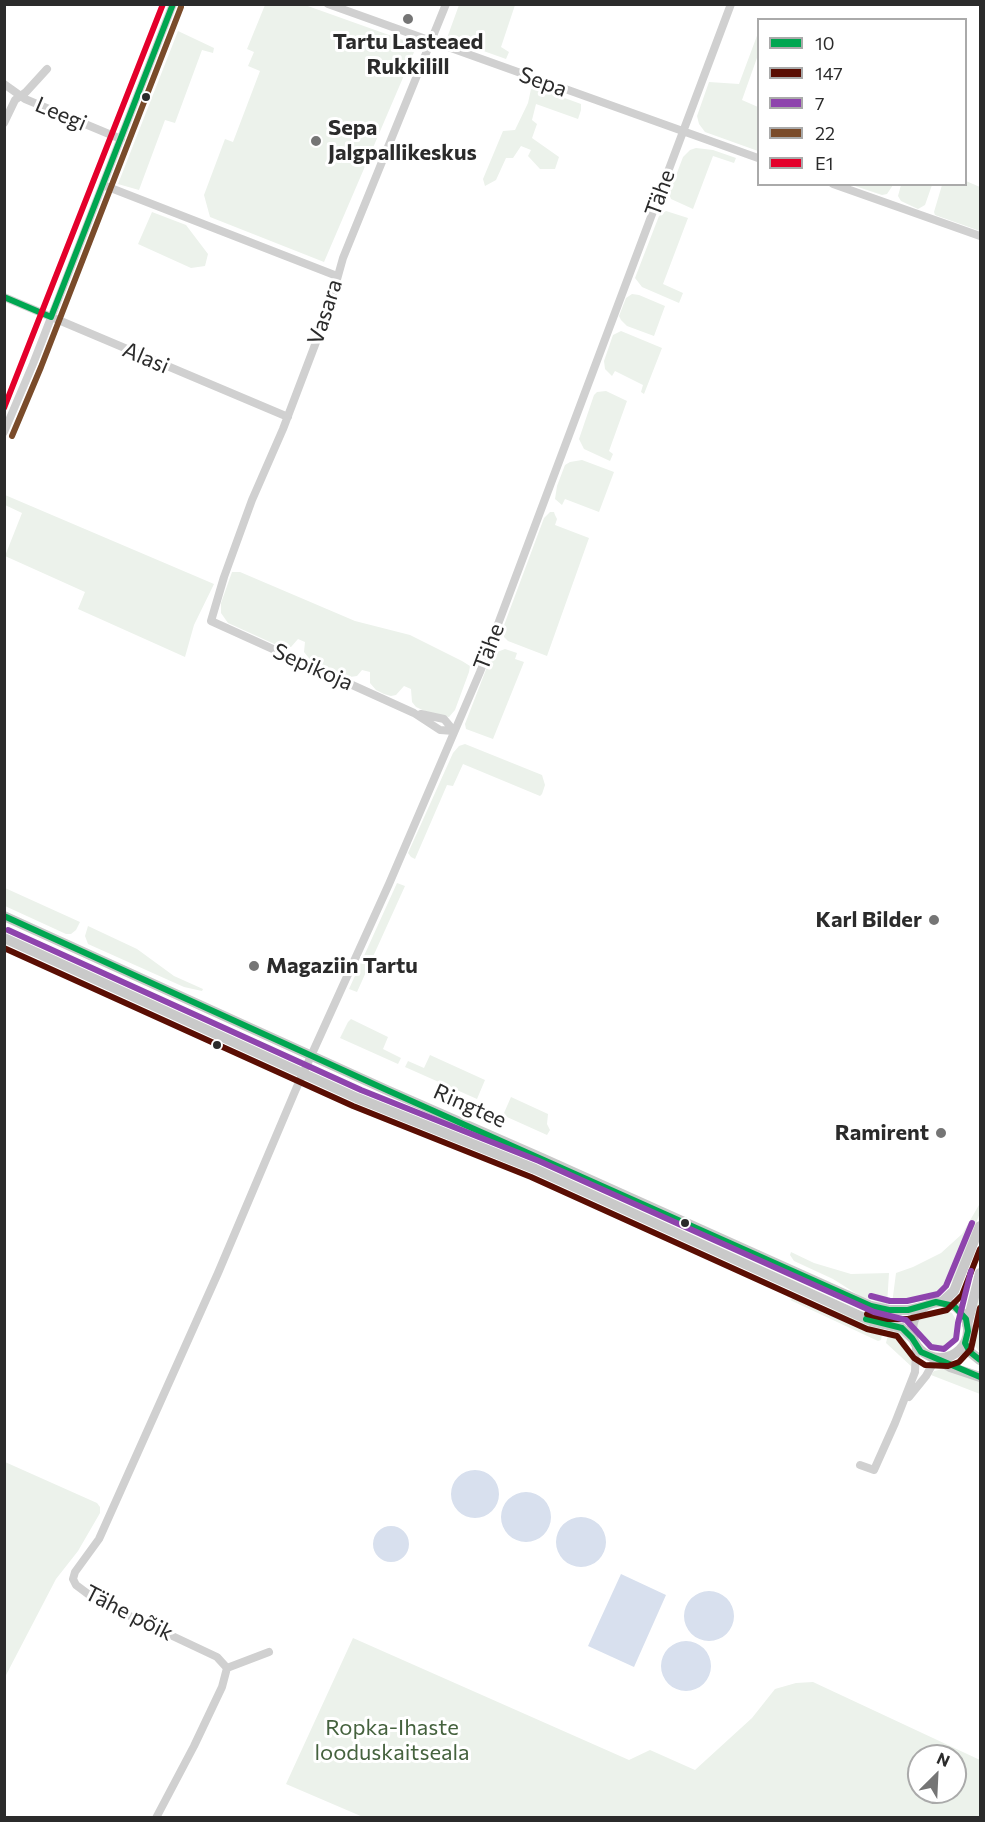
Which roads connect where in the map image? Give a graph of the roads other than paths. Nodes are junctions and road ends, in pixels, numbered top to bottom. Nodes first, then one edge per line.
1 (173, 4) edge
2 (328, 4) edge
3 (446, 4) edge
4 (731, 4) edge
5 (431, 41) junction
6 (47, 69) dead end
7 (4, 84) edge
8 (20, 97) junction
9 (4, 123) edge
10 (682, 132) junction
11 (121, 139) junction
12 (757, 157) edge
13 (103, 185) junction
14 (839, 186) edge
15 (981, 237) edge
16 (337, 276) junction
17 (4, 297) edge
18 (51, 317) junction
19 (288, 417) junction
20 (4, 432) edge
21 (211, 621) joint
22 (454, 730) junction
23 (4, 916) edge
24 (4, 938) edge
25 (311, 1056) junction
26 (303, 1074) junction
27 (981, 1226) edge
28 (981, 1273) edge
29 (942, 1302) junction
30 (925, 1306) junction
31 (967, 1325) junction
32 (914, 1342) junction
33 (965, 1343) junction
34 (936, 1358) junction
35 (981, 1360) edge
36 (981, 1377) edge
37 (902, 1405) junction
38 (860, 1464) dead end
39 (112, 1507) joint
40 (269, 1652) dead end
41 (227, 1668) junction
42 (156, 1818) edge

1 - 11 street
2 - 5 street, Sepa
3 - 5 street, Vasara
4 - 10 street, Tähe
5 - 10 street, Sepa
5 - 16 street, Vasara
6 - 8 street
7 - 8 street, Leegi
8 - 9 street
8 - 11 street, Leegi
10 - 12 street, Sepa
10 - 22 street, Tähe
11 - 13 street
13 - 16 street
13 - 18 street
14 - 15 street
16 - 19 street, Vasara
17 - 18 street, Alasi
18 - 19 street, Alasi
18 - 20 street
19 - 21 street, Vasara
21 - 22 street, Sepikoja
22 - 25 street, Tähe
23 - 25 main road, Ringtee
24 - 26 main road, Ringtee
25 - 26 street, Tähe
25 - 30 main road, Ringtee
26 - 32 main road, Ringtee
26 - 39 street, Tähe
27 - 29 main road
28 - 31 main road
29 - 30 main road
29 - 31 main road
30 - 32 main road
31 - 33 main road
32 - 34 main road
32 - 37 street
33 - 34 main road
33 - 35 main road
34 - 36 main road
34 - 37 street
37 - 38 street
39 - 41 street, Tähe põik
40 - 41 street
41 - 42 street

